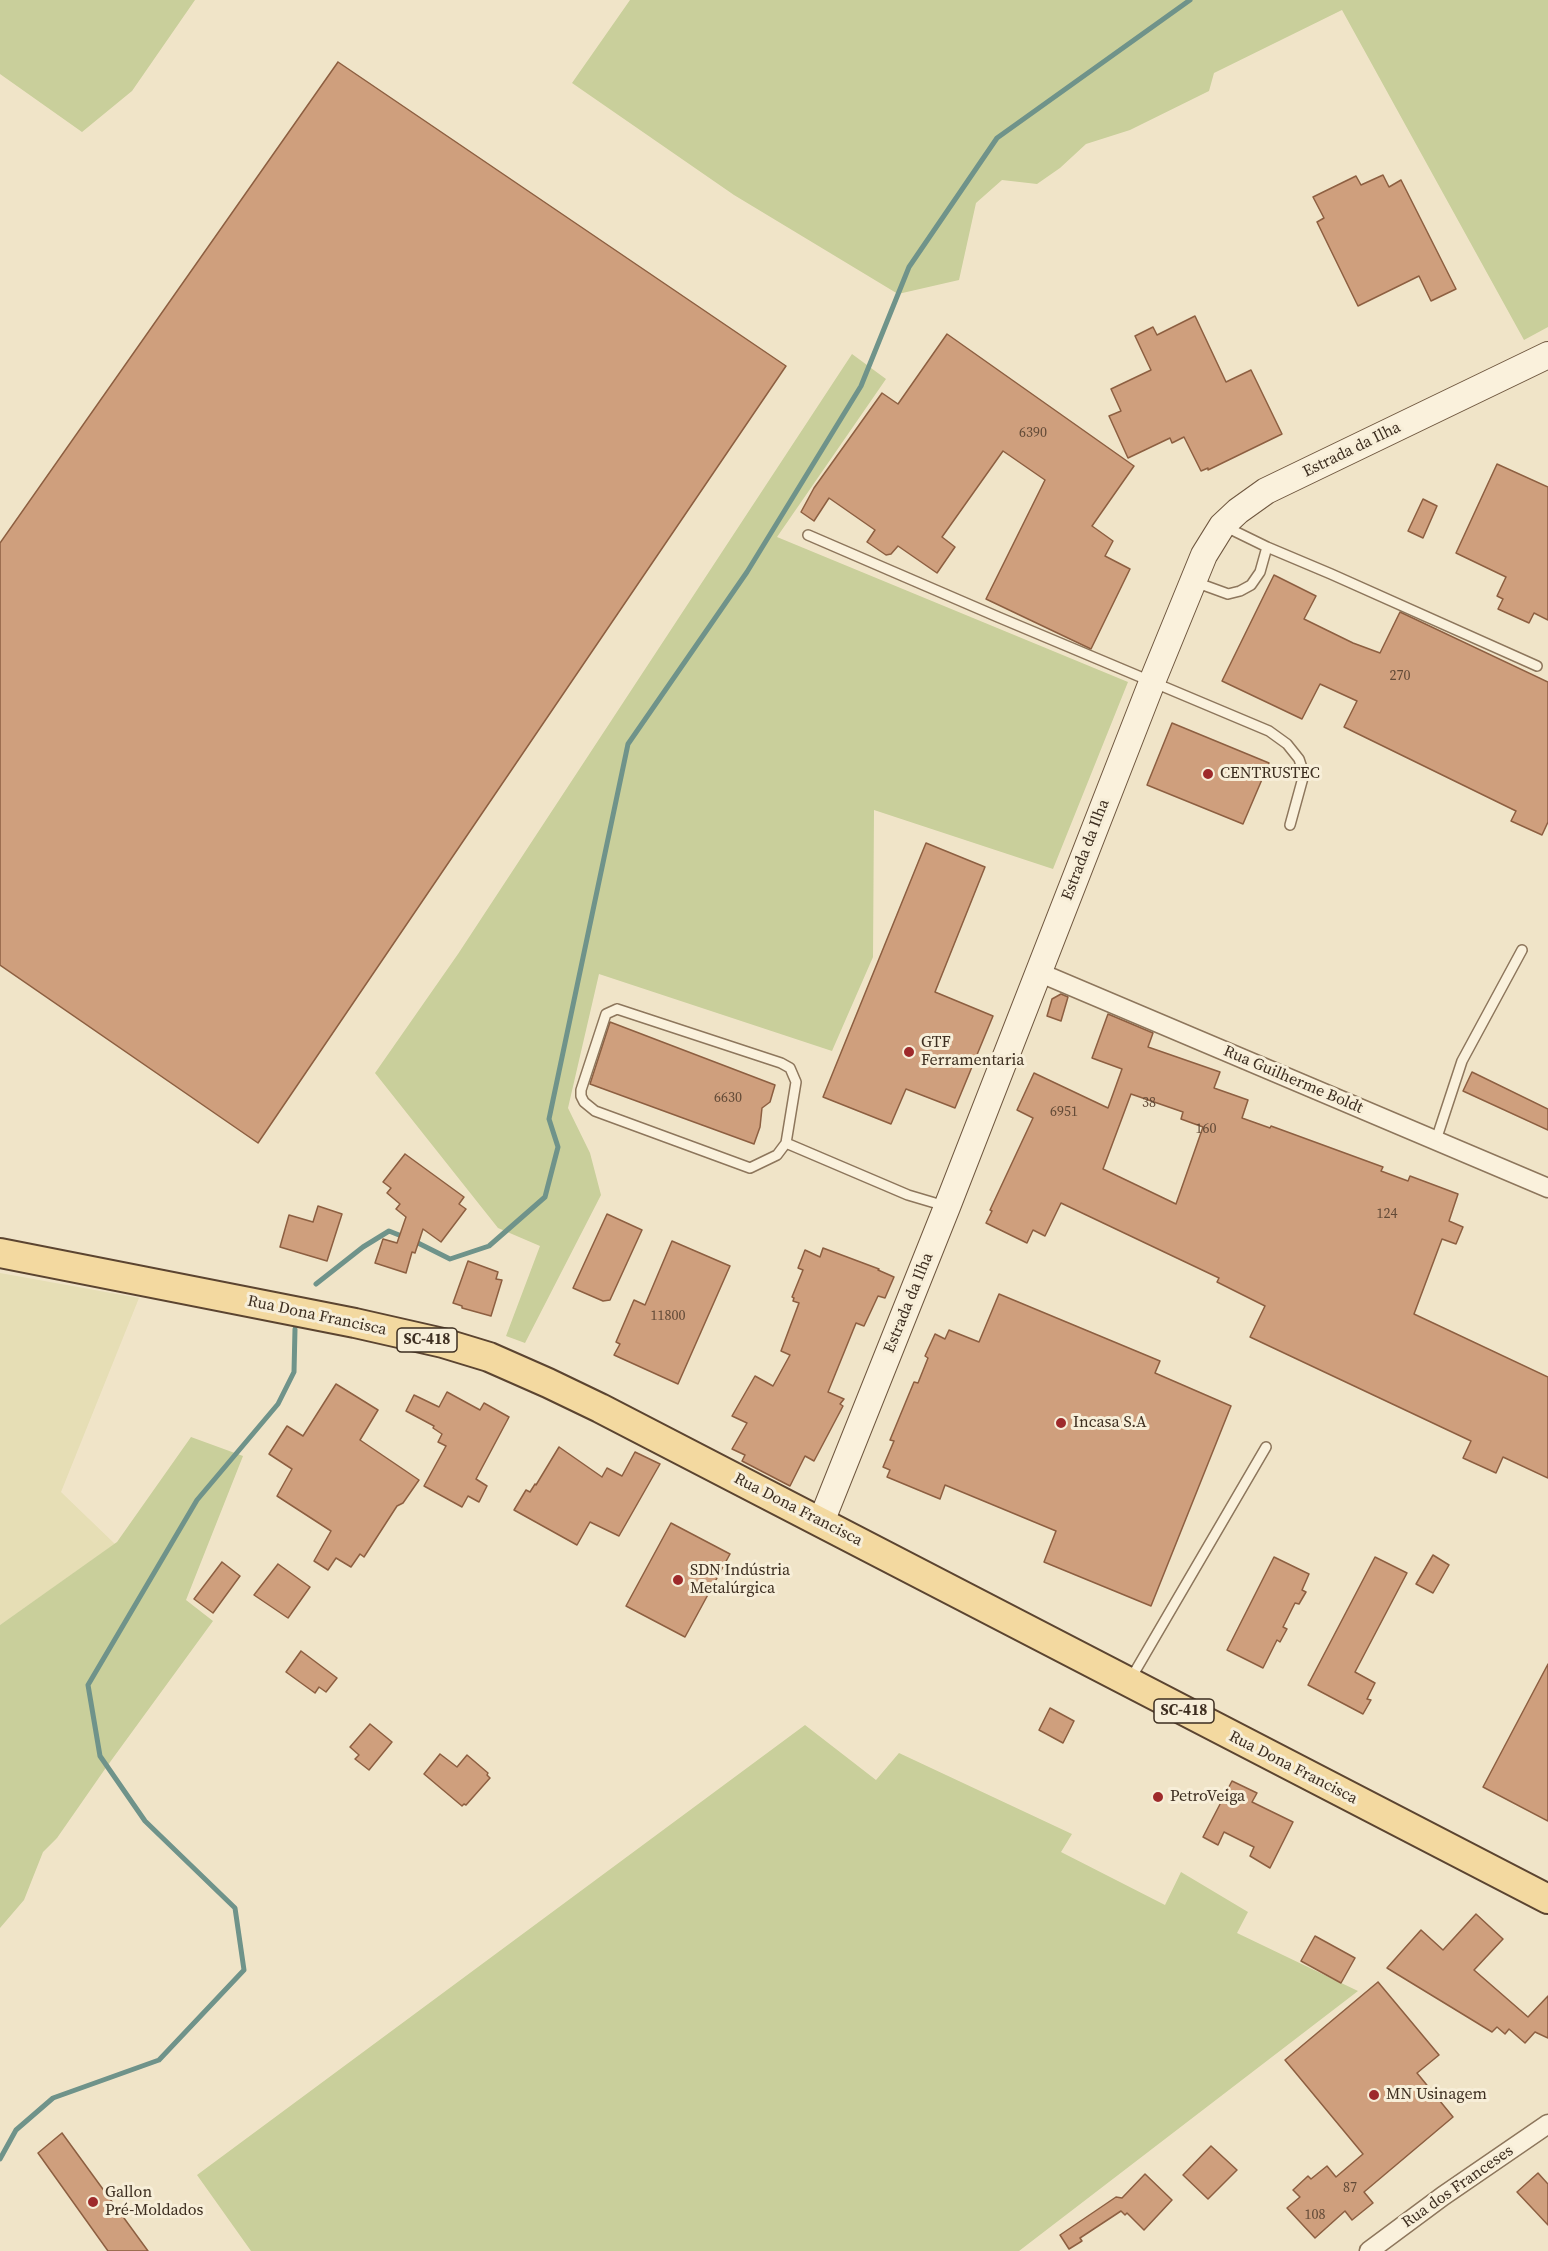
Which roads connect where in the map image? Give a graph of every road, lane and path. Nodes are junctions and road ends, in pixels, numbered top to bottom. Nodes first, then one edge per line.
1 (1548, 355) edge
2 (1222, 526) junction
3 (808, 535) dead end
4 (1267, 547) junction
5 (1192, 581) junction
6 (1537, 666) dead end
7 (1152, 682) junction
8 (1290, 825) dead end
9 (1522, 950) dead end
10 (1038, 972) junction
11 (1436, 1140) junction
12 (786, 1143) junction
13 (1548, 1188) edge
14 (947, 1207) junction
15 (0, 1253) edge
16 (1266, 1447) dead end
17 (820, 1522) junction
18 (1129, 1682) junction
19 (1548, 1899) edge
20 (1548, 2124) edge
21 (1369, 2251) edge

1 - 2 street, Estrada da Ilha
2 - 4 lane
2 - 5 street, Estrada da Ilha
3 - 7 lane
4 - 5 lane
4 - 6 lane
5 - 7 street, Estrada da Ilha
7 - 8 lane
7 - 10 street, Estrada da Ilha
9 - 11 lane
10 - 11 street, Rua Guilherme Boldt
10 - 14 street, Estrada da Ilha
11 - 13 street, Rua Guilherme Boldt
12 - 12 lane
12 - 14 lane
14 - 17 street, Estrada da Ilha
15 - 17 main road, Rua Dona Francisca / SC-418
16 - 18 lane
17 - 18 main road, Rua Dona Francisca / SC-418
18 - 19 main road, Rua Dona Francisca / SC-418
20 - 21 street, Rua dos Franceses

